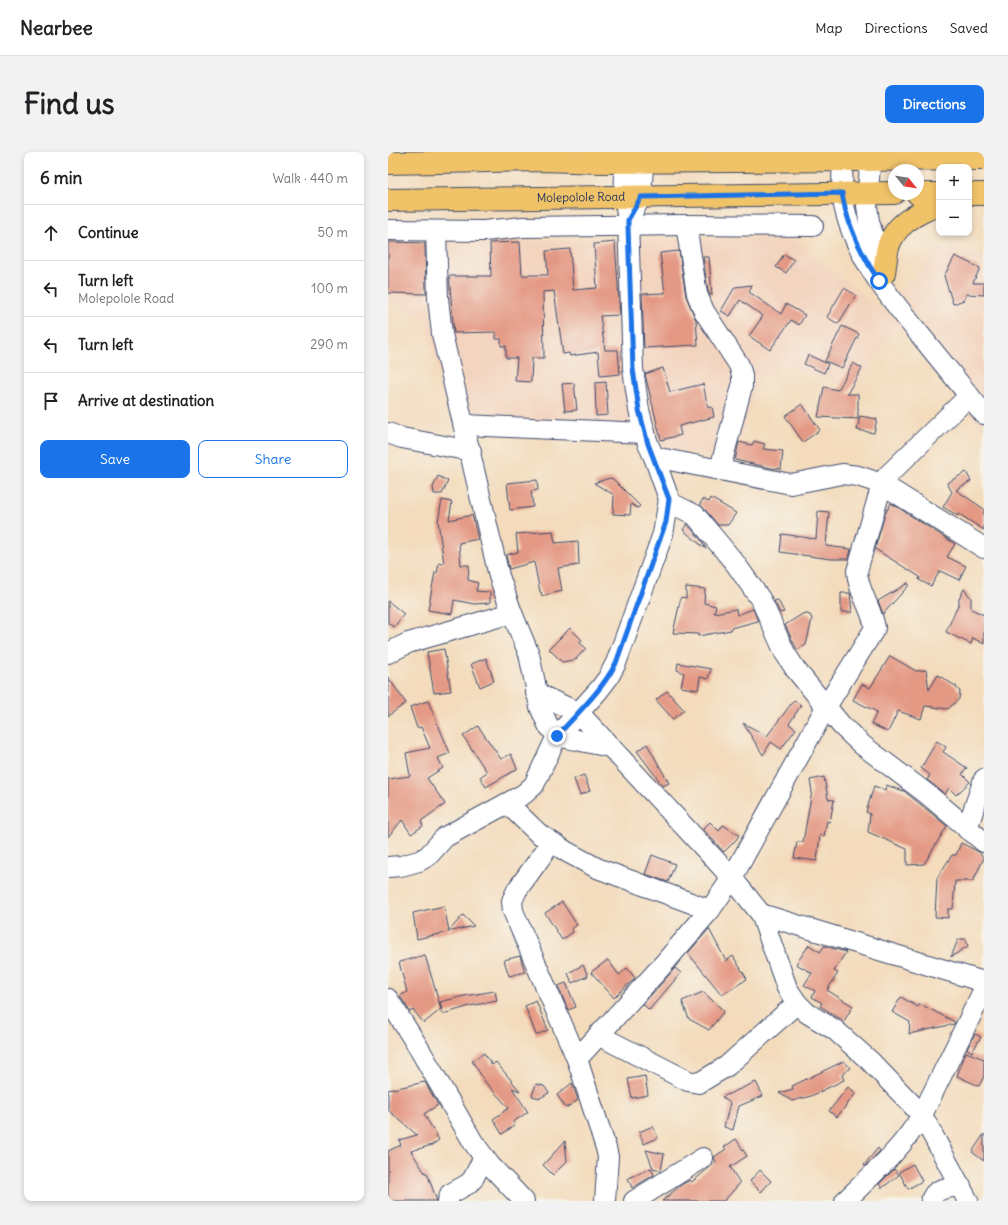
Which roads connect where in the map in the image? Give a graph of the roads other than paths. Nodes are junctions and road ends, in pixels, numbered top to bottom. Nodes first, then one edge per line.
1 (552, 156) edge
2 (635, 156) edge
3 (843, 156) edge
4 (871, 156) edge
5 (984, 160) edge
6 (388, 164) edge
7 (842, 193) junction
8 (867, 193) junction
9 (888, 193) edge
10 (924, 194) edge
11 (936, 194) edge
12 (972, 194) edge
13 (984, 194) edge
14 (632, 196) junction
15 (388, 200) edge
16 (936, 205) edge
17 (628, 223) junction
18 (686, 225) junction
19 (813, 226) dead end
20 (388, 230) edge
21 (436, 231) junction
22 (884, 273) junction
23 (894, 300) junction
24 (969, 396) junction
25 (984, 414) edge
26 (465, 425) junction
27 (388, 433) edge
28 (645, 434) junction
29 (471, 451) junction
30 (654, 457) junction
31 (720, 469) junction
32 (882, 484) junction
33 (669, 499) junction
34 (984, 548) edge
35 (512, 613) junction
36 (388, 654) edge
37 (536, 693) junction
38 (826, 707) junction
39 (579, 713) junction
40 (557, 736) junction
41 (610, 747) junction
42 (984, 779) edge
43 (508, 804) junction
44 (967, 829) junction
45 (984, 842) edge
46 (551, 843) junction
47 (388, 867) edge
48 (732, 878) junction
49 (710, 910) junction
50 (760, 914) junction
51 (984, 982) edge
52 (984, 989) edge
53 (388, 999) edge
54 (797, 1003) junction
55 (598, 1035) junction
56 (577, 1059) junction
57 (922, 1115) junction
58 (484, 1157) junction
59 (703, 1158) dead end
60 (965, 1193) edge
61 (448, 1201) edge
62 (524, 1201) edge
63 (606, 1201) edge
64 (634, 1201) edge
65 (845, 1201) edge
66 (931, 1201) edge

1 - 2 main road
1 - 6 main road
2 - 3 main road
2 - 14 street
3 - 4 main road
3 - 7 street
4 - 5 main road
4 - 8 street
7 - 8 main road, Molepolole Road
7 - 14 main road, Molepolole Road
7 - 23 street
8 - 9 main road, Molepolole Road
8 - 22 street
10 - 11 main road
12 - 13 main road
14 - 15 main road, Molepolole Road
14 - 17 street
16 - 22 main road
17 - 18 street
17 - 21 street
17 - 28 street
18 - 19 street
18 - 31 street
20 - 21 street
21 - 26 street
22 - 23 street
23 - 24 street
24 - 25 street
24 - 32 street
26 - 28 street
26 - 29 street
27 - 29 street
28 - 30 street
29 - 35 street
30 - 31 street
30 - 33 street
31 - 32 street
32 - 34 street
32 - 38 street
33 - 38 street
33 - 39 street
35 - 36 street
35 - 37 street
37 - 39 street
37 - 40 street
38 - 44 street
38 - 48 street
39 - 40 street
39 - 41 street
40 - 41 street
40 - 43 street
41 - 48 street
42 - 44 street
43 - 46 street
43 - 47 street
44 - 45 street
46 - 49 street
46 - 56 street
48 - 49 street
48 - 50 street
49 - 55 street
50 - 51 street
50 - 54 street
52 - 57 street
53 - 58 street
54 - 55 street
54 - 57 street
55 - 56 street
56 - 63 street
57 - 60 street
57 - 65 street
58 - 61 street
58 - 62 street
59 - 64 street
60 - 66 street

